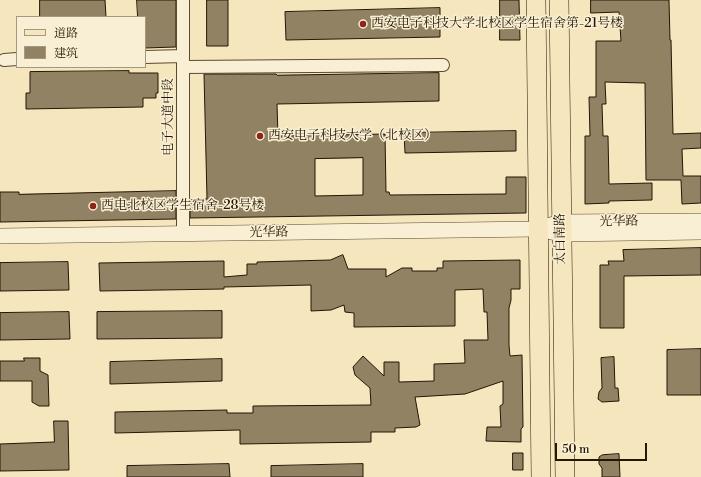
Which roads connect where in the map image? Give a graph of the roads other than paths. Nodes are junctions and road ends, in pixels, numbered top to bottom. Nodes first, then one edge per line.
1 (184, 0) edge
2 (536, 0) edge
3 (559, 0) edge
4 (146, 57) edge
5 (4, 60) dead end
6 (16, 60) edge
7 (184, 62) junction
8 (442, 65) dead end
9 (701, 221) edge
10 (561, 228) junction
11 (538, 229) junction
12 (701, 232) edge
13 (183, 234) junction
14 (0, 236) edge
15 (541, 477) edge
16 (565, 477) edge

1 - 7 street, 电子大道中段
2 - 11 main road, 太白南路
3 - 10 main road, 太白南路
4 - 7 street
5 - 6 street
7 - 8 street
7 - 13 street, 电子大道中段
9 - 10 street, 光华路
10 - 11 street, 光华路
10 - 12 street, 光华路
10 - 16 main road, 太白南路
11 - 13 street, 光华路
11 - 15 main road, 太白南路
13 - 14 street, 光华路

